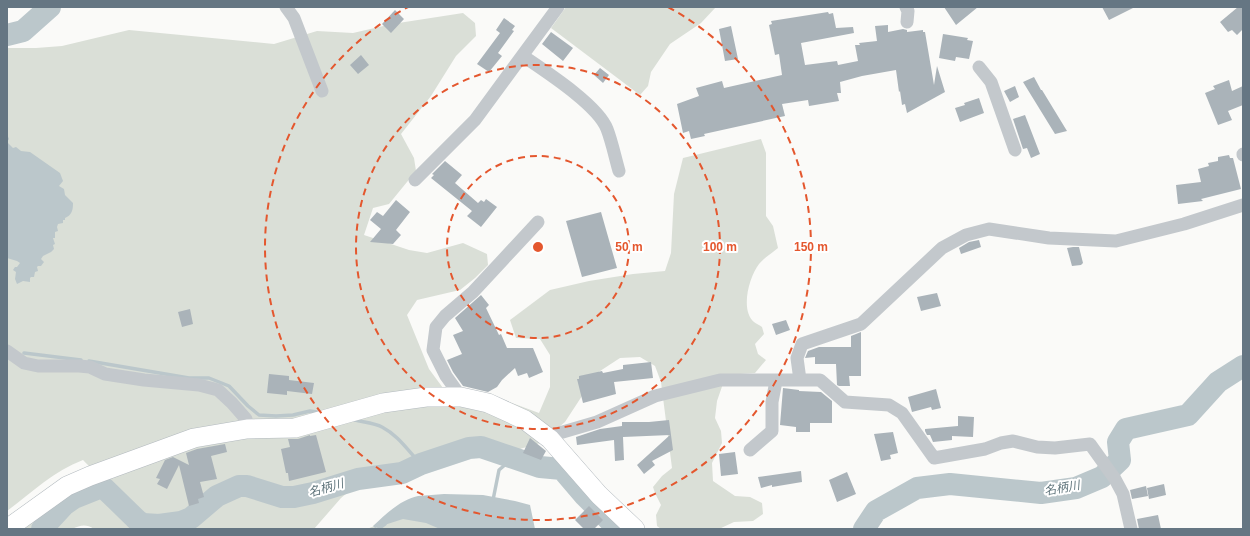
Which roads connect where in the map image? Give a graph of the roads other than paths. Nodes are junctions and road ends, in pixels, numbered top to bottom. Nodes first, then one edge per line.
1 (286, 7) edge
2 (558, 7) edge
3 (906, 7) edge
4 (907, 22) dead end
5 (523, 56) junction
6 (980, 67) dead end
7 (322, 91) dead end
8 (1015, 150) dead end
9 (618, 171) dead end
10 (415, 180) dead end
11 (1243, 205) edge
12 (538, 222) dead end
13 (7, 351) edge
14 (800, 380) junction
15 (776, 381) junction
16 (461, 397) junction
17 (247, 429) junction
18 (550, 439) junction
19 (750, 450) dead end
20 (7, 529) edge
21 (635, 529) edge
22 (1131, 529) edge

1 - 7 street
2 - 5 street
3 - 4 street
5 - 9 street
5 - 10 street
6 - 8 street
11 - 14 street
12 - 16 street
13 - 17 street
14 - 15 street
14 - 22 street
15 - 18 street
15 - 19 street
16 - 17 street
16 - 18 street
17 - 20 street
18 - 21 street

